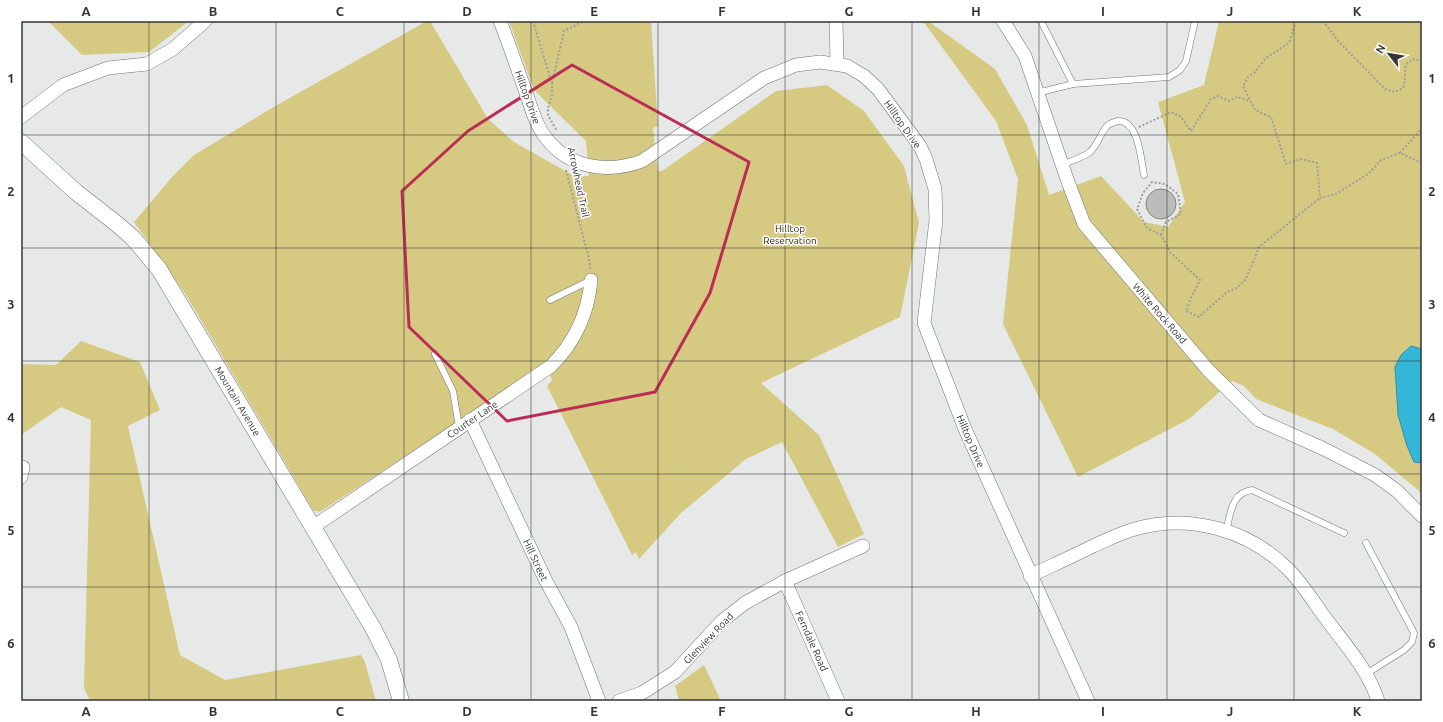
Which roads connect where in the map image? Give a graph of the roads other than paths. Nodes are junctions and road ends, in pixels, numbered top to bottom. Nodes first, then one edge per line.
1 (205, 21) edge
2 (500, 21) edge
3 (836, 21) edge
4 (1003, 21) edge
5 (1041, 21) edge
6 (1195, 21) edge
7 (837, 64) junction
8 (1073, 84) junction
9 (1037, 93) junction
10 (21, 117) edge
11 (21, 142) edge
12 (1062, 165) junction
13 (1144, 175) dead end
14 (591, 280) joint
15 (550, 300) dead end
16 (435, 354) dead end
17 (470, 420) junction
18 (459, 428) junction
19 (1422, 516) edge
20 (312, 527) junction
21 (1226, 531) junction
22 (1344, 533) dead end
23 (1366, 543) dead end
24 (863, 546) dead end
25 (1030, 576) junction
26 (785, 581) junction
27 (1366, 674) junction
28 (401, 701) edge
29 (599, 701) edge
30 (619, 701) edge
31 (838, 701) edge
32 (1088, 701) edge
33 (1378, 701) edge

1 - 10 street
2 - 7 street, Hilltop Drive
3 - 7 street
4 - 9 street, White Rock Road
5 - 8 lane
6 - 8 lane
7 - 25 street, Hilltop Drive
8 - 9 lane
9 - 12 street, White Rock Road
11 - 20 street, Mountain Avenue
12 - 13 lane
12 - 19 street, White Rock Road
14 - 15 lane
14 - 17 street, Courter Lane
16 - 18 lane
17 - 18 street, Courter Lane
17 - 29 street, Hill Street
18 - 20 street, Courter Lane
20 - 28 street, Mountain Avenue
21 - 22 lane
21 - 25 street
21 - 27 street
23 - 27 lane
24 - 26 street, Glenview Road
25 - 32 street, Hilltop Drive
26 - 30 street, Glenview Road
26 - 31 street, Ferndale Road
27 - 33 street

